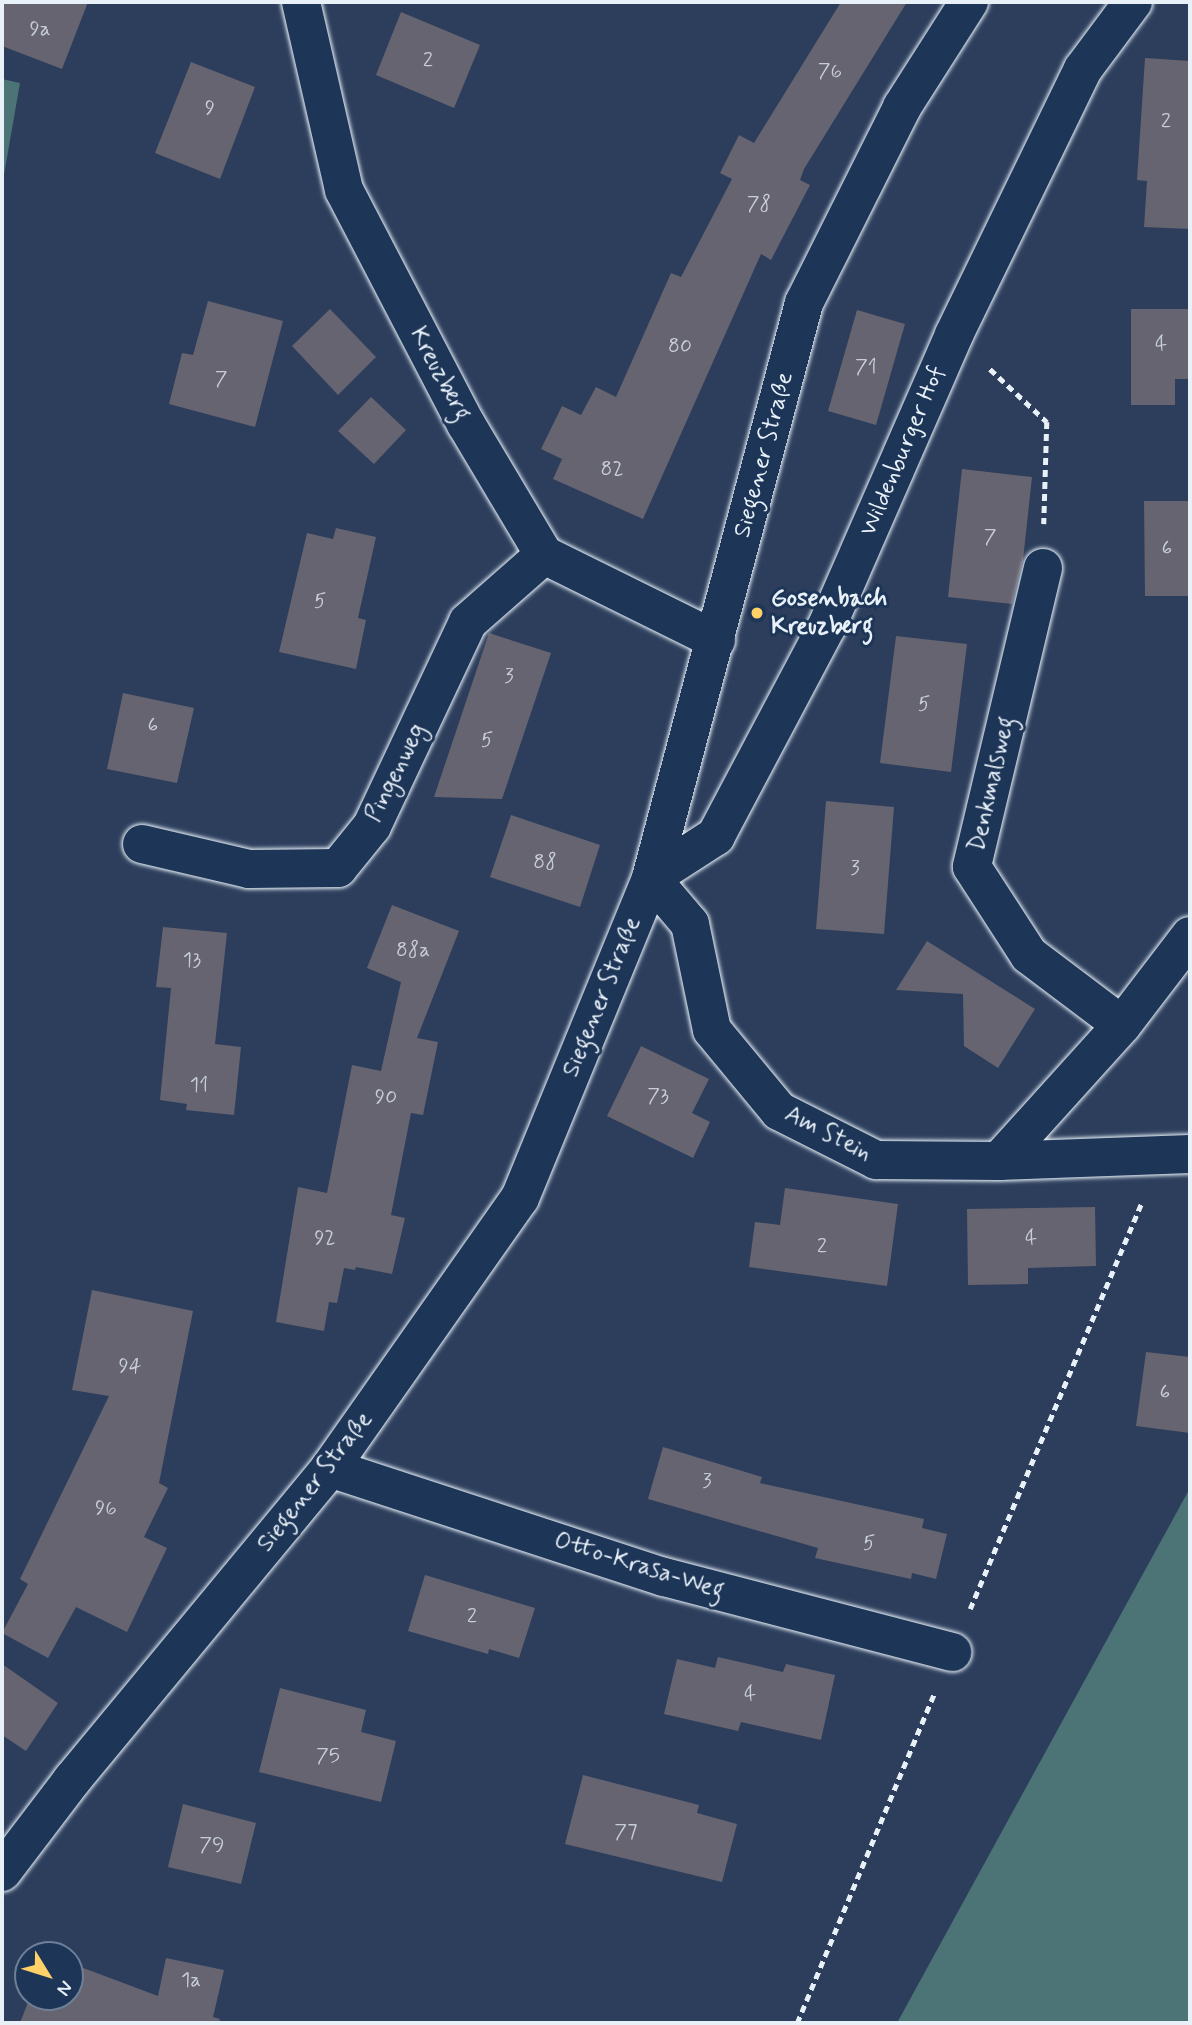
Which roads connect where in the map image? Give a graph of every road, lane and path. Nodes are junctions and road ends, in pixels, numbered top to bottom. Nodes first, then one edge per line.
1 (301, 2) edge
2 (969, 2) edge
3 (1133, 2) edge
4 (954, 335) junction
5 (544, 555) junction
6 (1043, 568) joint
7 (716, 640) junction
8 (142, 844) dead end
9 (651, 878) junction
10 (1190, 936) edge
11 (1122, 1025) junction
12 (1175, 1155) edge
13 (999, 1161) junction
14 (330, 1468) junction
15 (952, 1652) junction
16 (2, 1872) edge
17 (797, 2023) edge

1 - 5 street, Kreuzberg
2 - 7 street, Siegener Straße
3 - 4 street, Wildenburger Hof
4 - 6 path
4 - 9 street, Wildenburger Hof
5 - 7 street
5 - 8 street, Pingenweg
6 - 11 street, Denkmalsweg
7 - 9 street, Siegener Straße
9 - 13 street, Am Stein
9 - 14 street, Siegener Straße
10 - 11 street
11 - 13 street
12 - 13 street, Am Stein
12 - 15 path
14 - 15 street, Otto-Krasa-Weg
14 - 16 street, Siegener Straße
15 - 17 path

